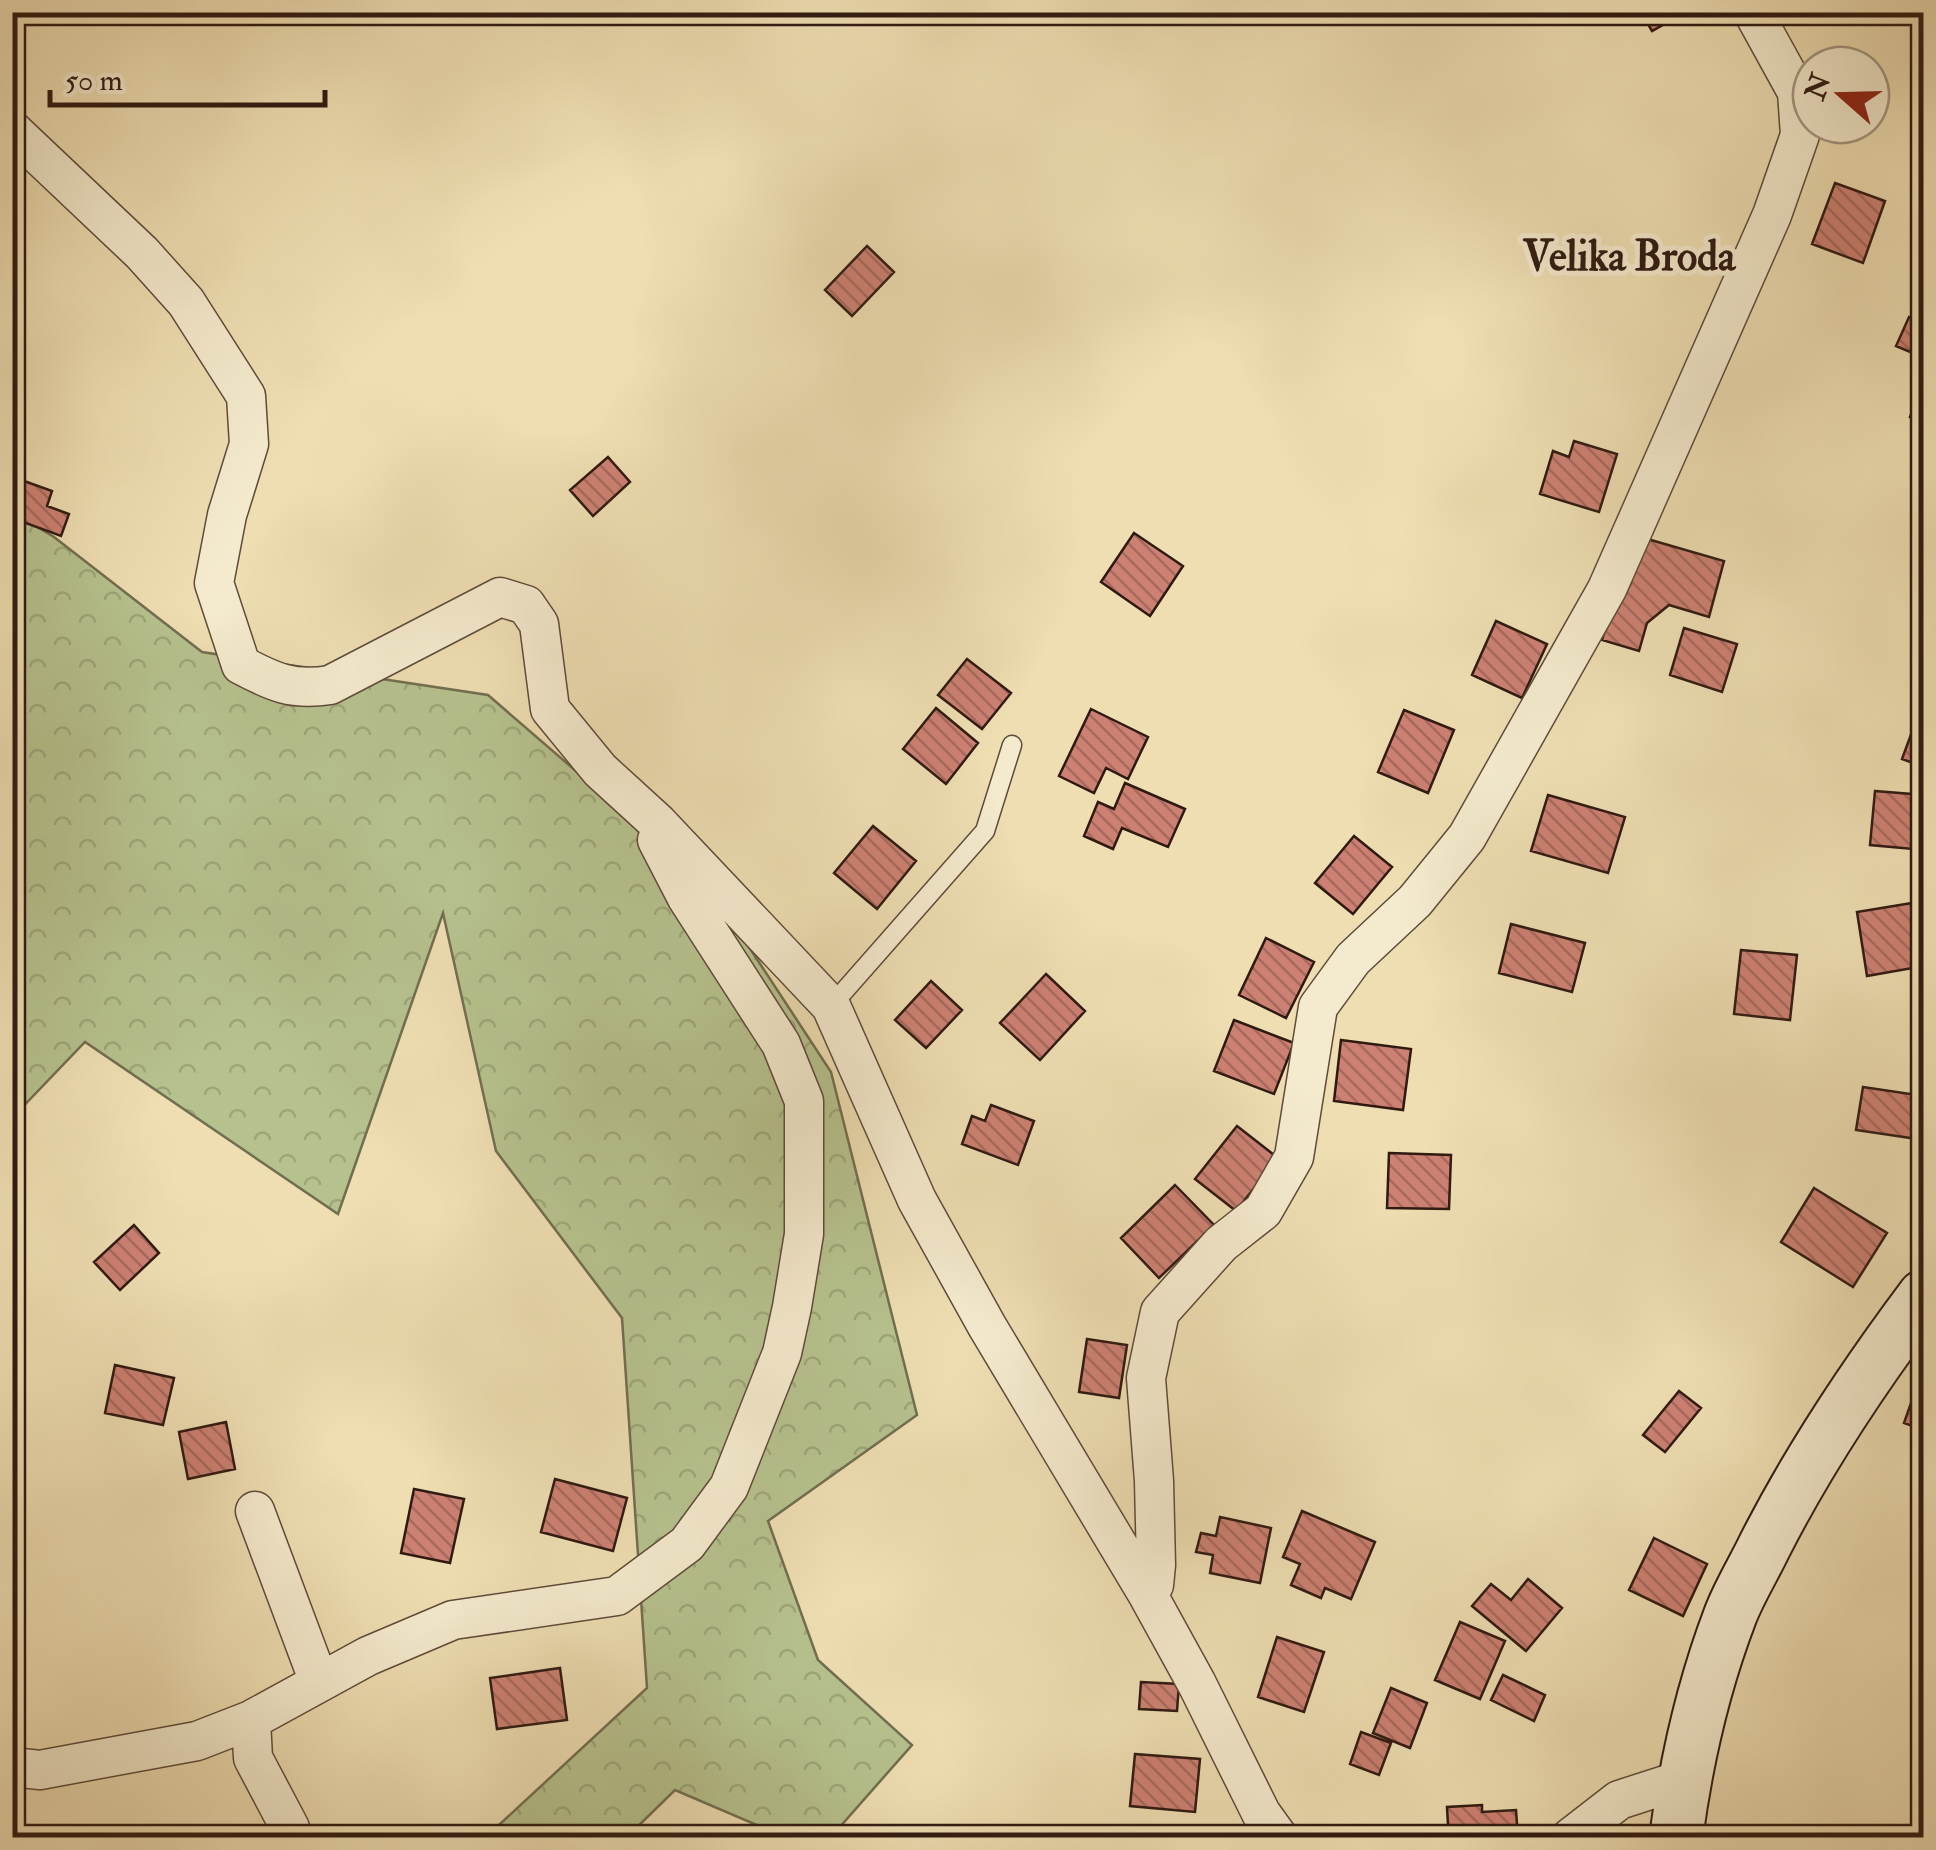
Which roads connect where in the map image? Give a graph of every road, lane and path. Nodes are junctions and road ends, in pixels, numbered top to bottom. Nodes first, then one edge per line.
1 (1753, 12) edge
2 (12, 130) edge
3 (1012, 745) dead end
4 (658, 822) junction
5 (831, 1006) junction
6 (1924, 1296) edge
7 (255, 1511) dead end
8 (1148, 1595) junction
9 (319, 1682) junction
10 (251, 1720) junction
11 (12, 1768) edge
12 (1684, 1779) junction
13 (290, 1838) edge
14 (1279, 1838) edge
15 (1570, 1838) edge
16 (1676, 1838) edge

1 - 8 street
2 - 4 street
3 - 5 lane
4 - 5 street
4 - 9 street
5 - 8 street
6 - 12 main road
7 - 9 street
8 - 14 street
9 - 10 street
10 - 11 street
10 - 13 street
12 - 15 street
12 - 16 main road

